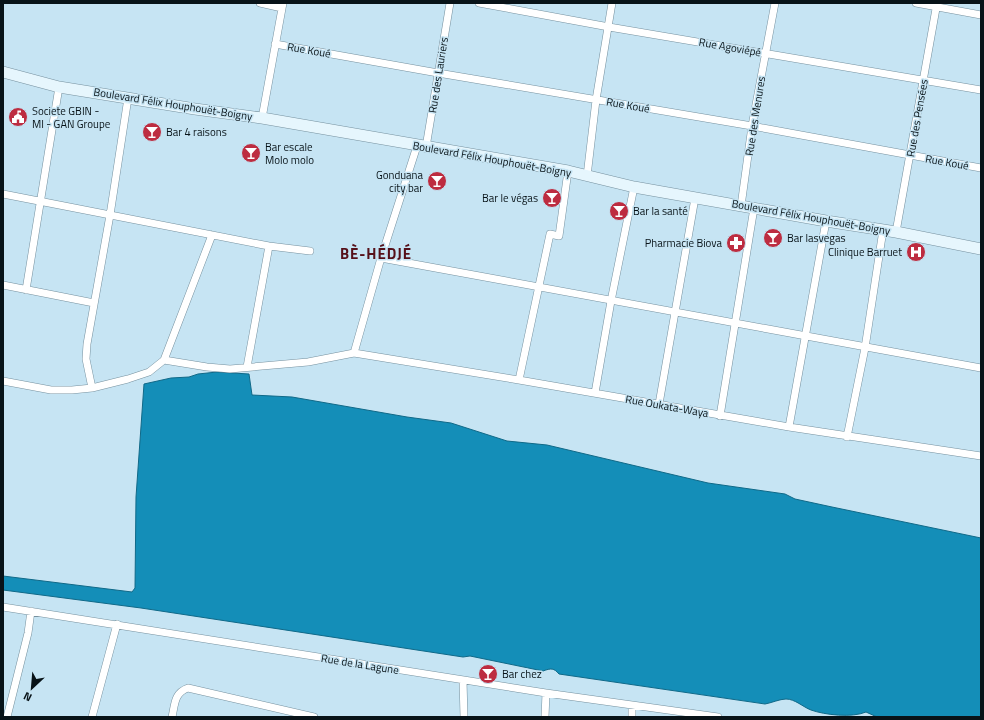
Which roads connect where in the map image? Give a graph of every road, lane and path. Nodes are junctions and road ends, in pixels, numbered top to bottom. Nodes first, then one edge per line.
1 (260, 3) edge
2 (450, 3) edge
3 (479, 3) edge
4 (612, 3) edge
5 (775, 3) edge
6 (916, 3) edge
7 (283, 5) edge
8 (937, 5) edge
9 (981, 15) edge
10 (609, 27) junction
11 (275, 44) junction
12 (766, 54) junction
13 (3, 72) edge
14 (438, 73) junction
15 (924, 80) junction
16 (59, 87) junction
17 (981, 90) edge
18 (128, 98) junction
19 (596, 100) junction
20 (262, 118) junction
21 (752, 126) junction
22 (421, 146) junction
23 (910, 155) junction
24 (981, 168) edge
25 (568, 171) junction
26 (587, 176) junction
27 (634, 187) junction
28 (3, 194) edge
29 (695, 198) junction
30 (41, 202) junction
31 (741, 206) junction
32 (754, 208) junction
33 (110, 215) junction
34 (826, 221) junction
35 (883, 230) junction
36 (896, 232) junction
37 (212, 235) junction
38 (269, 246) junction
39 (981, 249) edge
40 (310, 251) dead end
41 (380, 258) junction
42 (3, 285) edge
43 (540, 288) junction
44 (26, 290) junction
45 (612, 301) junction
46 (94, 302) junction
47 (674, 312) junction
48 (736, 324) junction
49 (805, 336) junction
50 (865, 348) junction
51 (354, 354) junction
52 (164, 360) junction
53 (248, 367) junction
54 (981, 368) edge
55 (519, 380) junction
56 (3, 381) edge
57 (92, 388) junction
58 (595, 393) junction
59 (659, 404) junction
60 (720, 416) junction
61 (789, 427) junction
62 (847, 437) junction
63 (981, 456) edge
64 (3, 607) edge
65 (31, 611) junction
66 (117, 624) junction
67 (463, 680) junction
68 (546, 693) junction
69 (632, 706) junction
70 (7, 717) edge
71 (92, 717) edge
72 (172, 717) edge
73 (314, 717) edge
74 (464, 717) edge
75 (545, 717) edge
76 (632, 717) edge
77 (716, 717) edge

1 - 7 street
2 - 14 street, Rue des Lauriers
3 - 10 street, Rue Agoviépé
4 - 10 street
5 - 12 street, Rue des Menures
6 - 8 street
7 - 11 street
8 - 9 street
8 - 15 street, Rue des Pensées
10 - 12 street, Rue Agoviépé
10 - 19 street
11 - 14 street, Rue Koué
11 - 20 street
12 - 15 street, Rue Agoviépé
12 - 21 street, Rue des Menures
13 - 16 street, Boulevard Félix Houphouët-Boigny
14 - 19 street, Rue Koué
14 - 22 street, Rue des Lauriers
15 - 17 street, Rue Agoviépé
15 - 23 street, Rue des Pensées
16 - 18 street, Boulevard Félix Houphouët-Boigny
16 - 30 street
18 - 20 street, Boulevard Félix Houphouët-Boigny
18 - 33 street
19 - 21 street, Rue Koué
19 - 26 street
20 - 22 street, Boulevard Félix Houphouët-Boigny
21 - 23 street, Rue Koué
21 - 31 street, Rue des Menures
22 - 25 street, Boulevard Félix Houphouët-Boigny
22 - 41 street, Rue des Lauriers
23 - 24 street, Rue Koué
23 - 36 street, Rue des Pensées
25 - 26 street, Boulevard Félix Houphouët-Boigny
25 - 43 street
26 - 27 street, Boulevard Félix Houphouët-Boigny
27 - 29 street, Boulevard Félix Houphouët-Boigny
27 - 45 street
28 - 30 street
29 - 31 street, Boulevard Félix Houphouët-Boigny
29 - 47 street
30 - 33 street
30 - 44 street
31 - 32 street, Boulevard Félix Houphouët-Boigny
32 - 34 street, Boulevard Félix Houphouët-Boigny
32 - 48 street
33 - 37 street
33 - 46 street
34 - 35 street, Boulevard Félix Houphouët-Boigny
34 - 49 street
35 - 36 street, Boulevard Félix Houphouët-Boigny
35 - 50 street
36 - 39 street, Boulevard Félix Houphouët-Boigny
37 - 38 street
37 - 52 street
38 - 40 street
38 - 53 street
41 - 43 street
41 - 51 street, Rue des Lauriers
42 - 44 street
43 - 45 street
43 - 55 street
44 - 46 street
45 - 47 street
45 - 58 street
46 - 57 street
47 - 48 street
47 - 59 street
48 - 49 street
48 - 60 street
49 - 50 street
49 - 61 street
50 - 54 street
50 - 62 street
51 - 53 street, Rue Oukata-Waya
51 - 55 street, Rue Oukata-Waya
52 - 53 street, Rue Oukata-Waya
52 - 57 street
55 - 58 street, Rue Oukata-Waya
56 - 57 street
58 - 59 street, Rue Oukata-Waya
59 - 60 street, Rue Oukata-Waya
60 - 61 street, Rue Oukata-Waya
61 - 62 street, Rue Oukata-Waya
62 - 63 street, Rue Oukata-Waya
64 - 65 street, Rue de la Lagune
65 - 66 street, Rue de la Lagune
65 - 70 street
66 - 67 street, Rue de la Lagune
66 - 71 street
67 - 68 street, Rue de la Lagune
67 - 74 street
68 - 69 street, Rue de la Lagune
68 - 75 street
69 - 76 street
69 - 77 street, Rue de la Lagune
72 - 73 street

